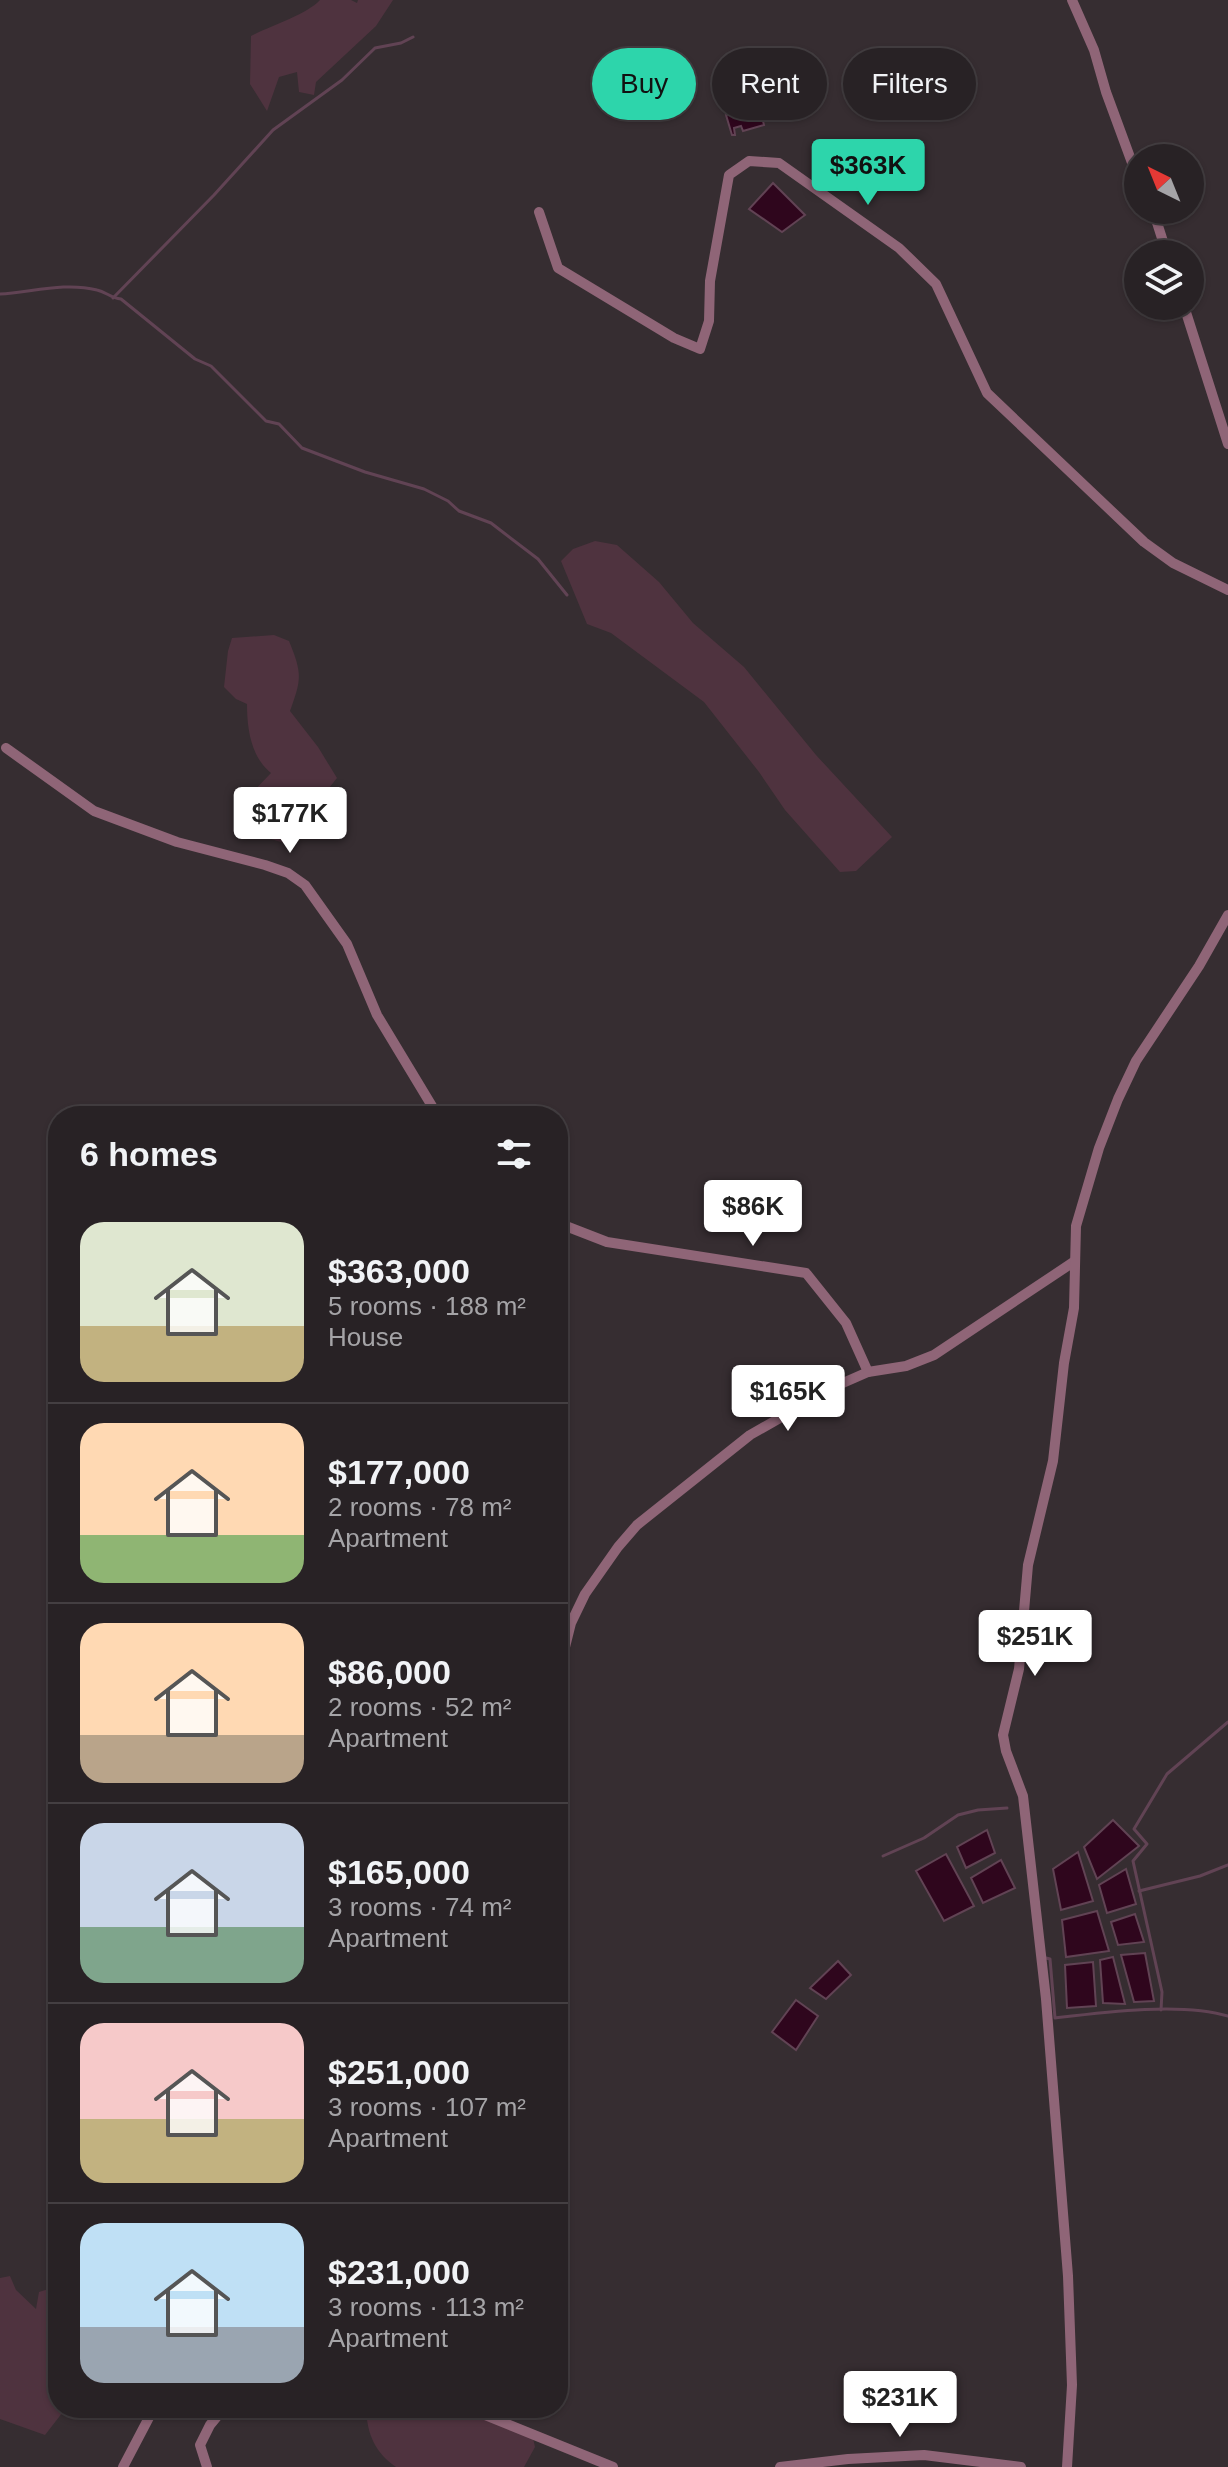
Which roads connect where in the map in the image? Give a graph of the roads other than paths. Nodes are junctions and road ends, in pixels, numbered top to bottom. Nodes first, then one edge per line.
1 (1072, 0) edge
2 (1124, 144) edge
3 (539, 212) dead end
4 (1188, 320) edge
5 (1228, 444) edge
6 (1228, 590) edge
7 (6, 748) dead end
8 (1228, 915) edge
9 (432, 1106) edge
10 (568, 1227) edge
11 (1075, 1261) junction
12 (868, 1372) junction
13 (568, 1633) edge
14 (149, 2418) edge
15 (216, 2418) edge
16 (493, 2418) edge
17 (123, 2467) edge
18 (207, 2467) edge
19 (613, 2467) edge
20 (780, 2467) edge
21 (1021, 2467) edge
22 (1067, 2467) edge

1 - 2 street
3 - 6 street
4 - 5 street
7 - 9 street
8 - 11 street
10 - 12 street
11 - 12 street
11 - 22 street
12 - 13 street
14 - 17 street
15 - 18 street
16 - 19 street
20 - 21 street

